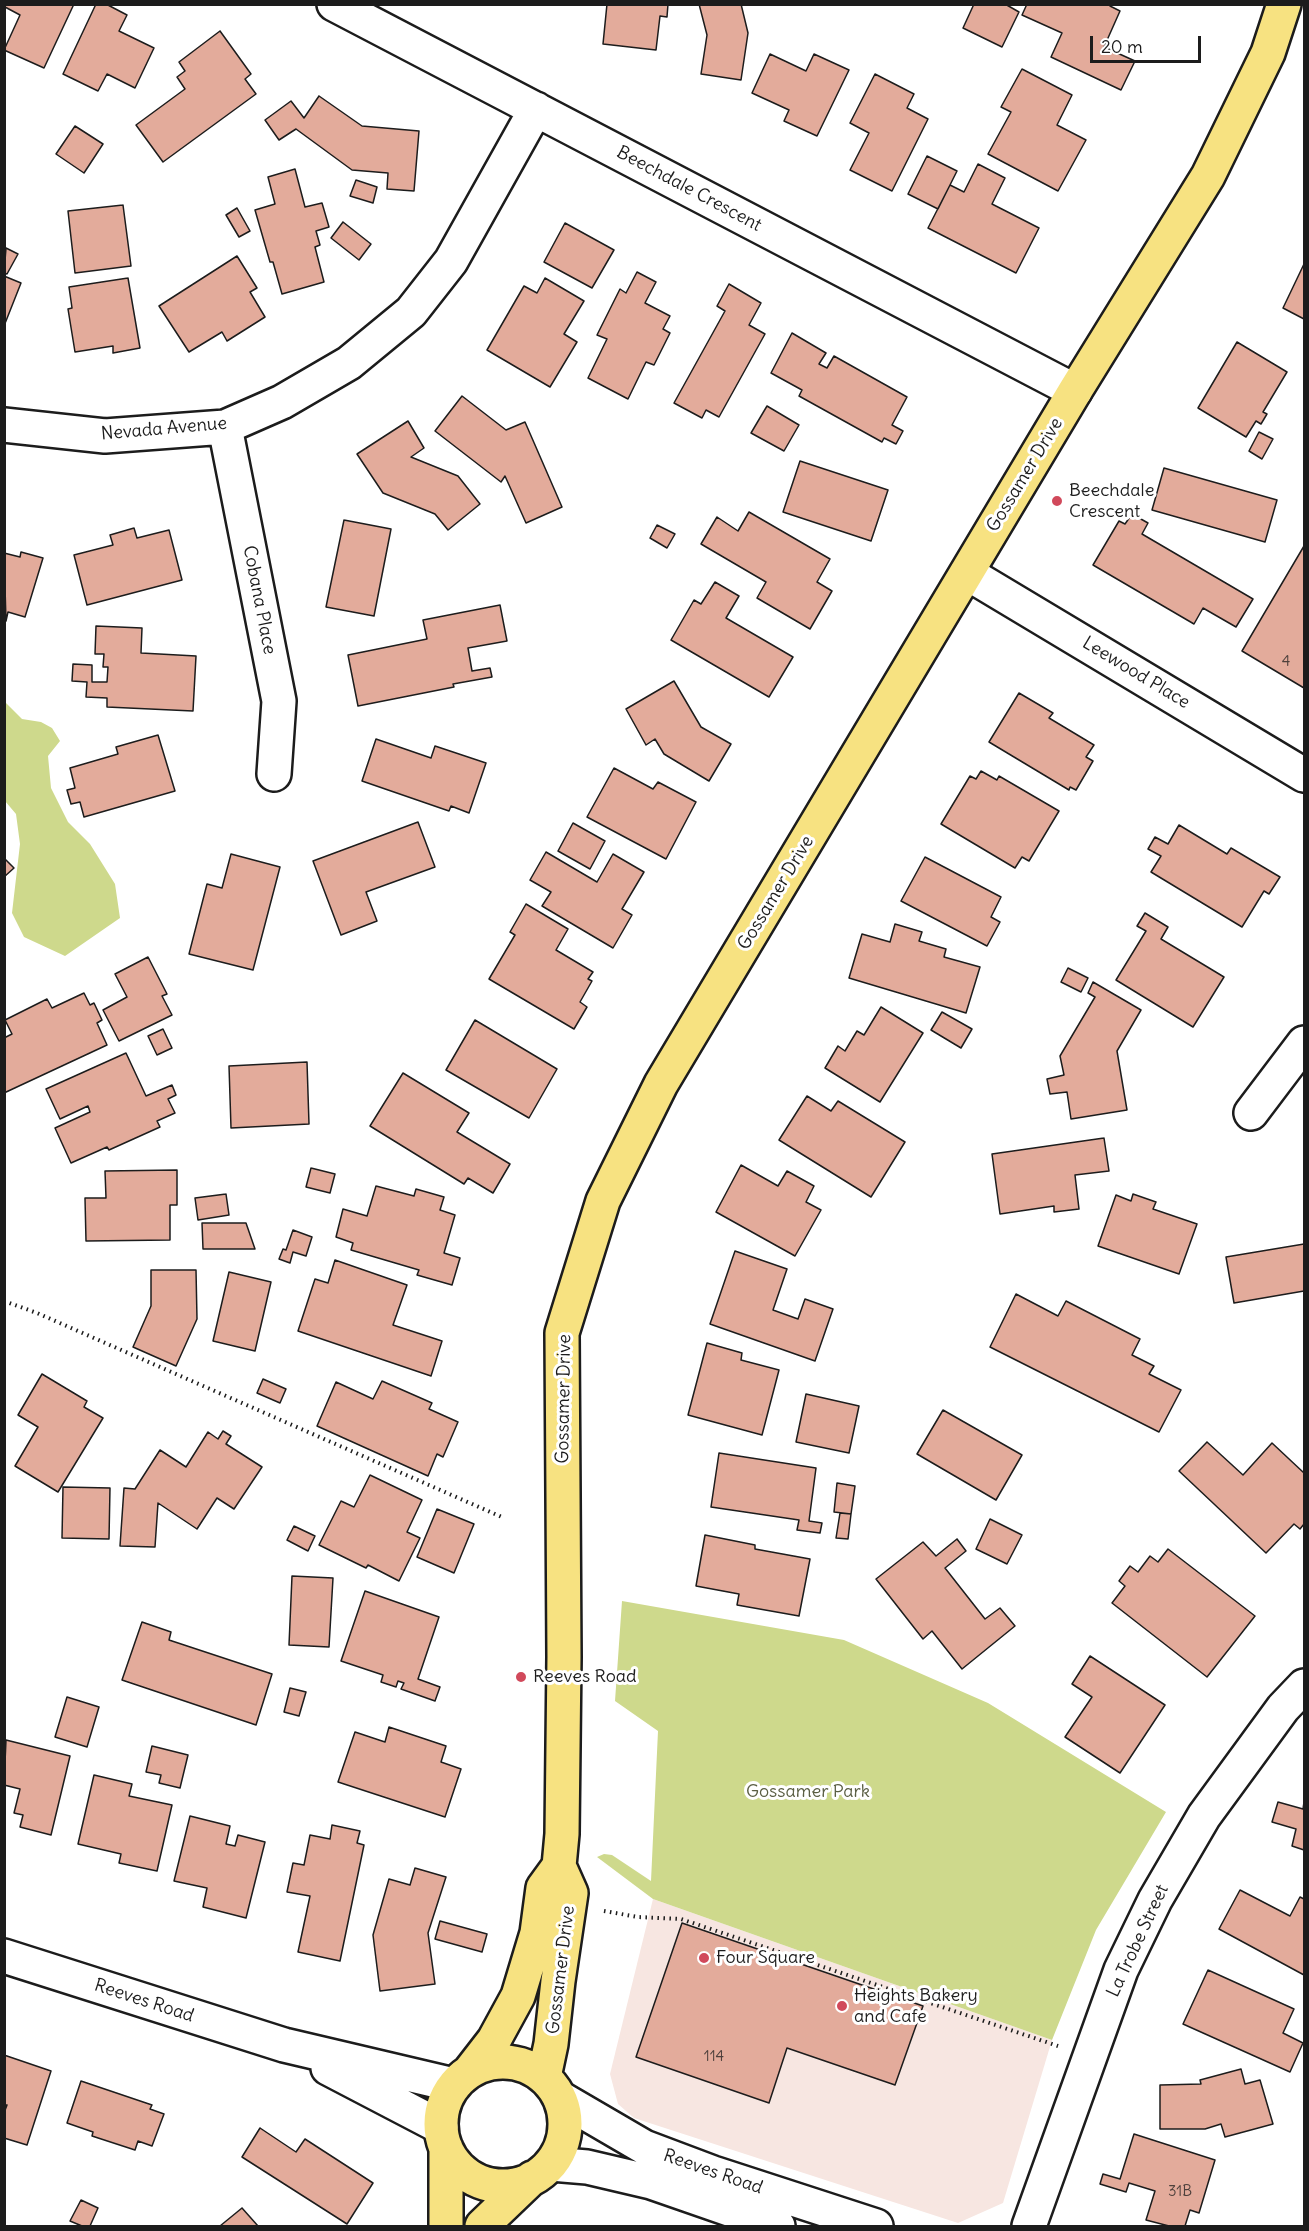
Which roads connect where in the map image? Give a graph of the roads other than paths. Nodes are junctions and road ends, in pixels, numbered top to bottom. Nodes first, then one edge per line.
1 (334, 4) edge
2 (1284, 4) edge
3 (536, 109) junction
4 (1075, 391) junction
5 (4, 425) edge
6 (225, 427) junction
7 (967, 573) junction
8 (274, 774) dead end
9 (1305, 775) edge
10 (1305, 1043) edge
11 (1251, 1113) dead end
12 (1305, 1686) edge
13 (559, 1866) junction
14 (4, 1956) edge
15 (284, 2045) junction
16 (462, 2078) junction
17 (552, 2087) junction
18 (443, 2137) junction
19 (542, 2171) junction
20 (446, 2226) edge
21 (482, 2226) edge
22 (777, 2226) edge
23 (876, 2226) edge
24 (1029, 2226) edge

1 - 3 street, Beechdale Crescent
2 - 4 main road, Gossamer Drive
3 - 4 street, Beechdale Crescent
3 - 6 street, Nevada Avenue
4 - 7 main road, Gossamer Drive
5 - 6 street, Nevada Avenue
6 - 8 street, Cobana Place
7 - 9 street, Leewood Place
7 - 13 main road, Gossamer Drive
10 - 11 street
12 - 24 street, La Trobe Street
13 - 16 main road, Gossamer Drive
13 - 17 main road, Gossamer Drive
14 - 15 street, Reeves Road
15 - 16 street, Reeves Road
15 - 18 street, Reeves Road
16 - 17 main road
16 - 18 main road
17 - 19 main road
17 - 23 street, Reeves Road
18 - 19 main road
18 - 20 main road
19 - 21 main road
19 - 22 street, Reeves Road

